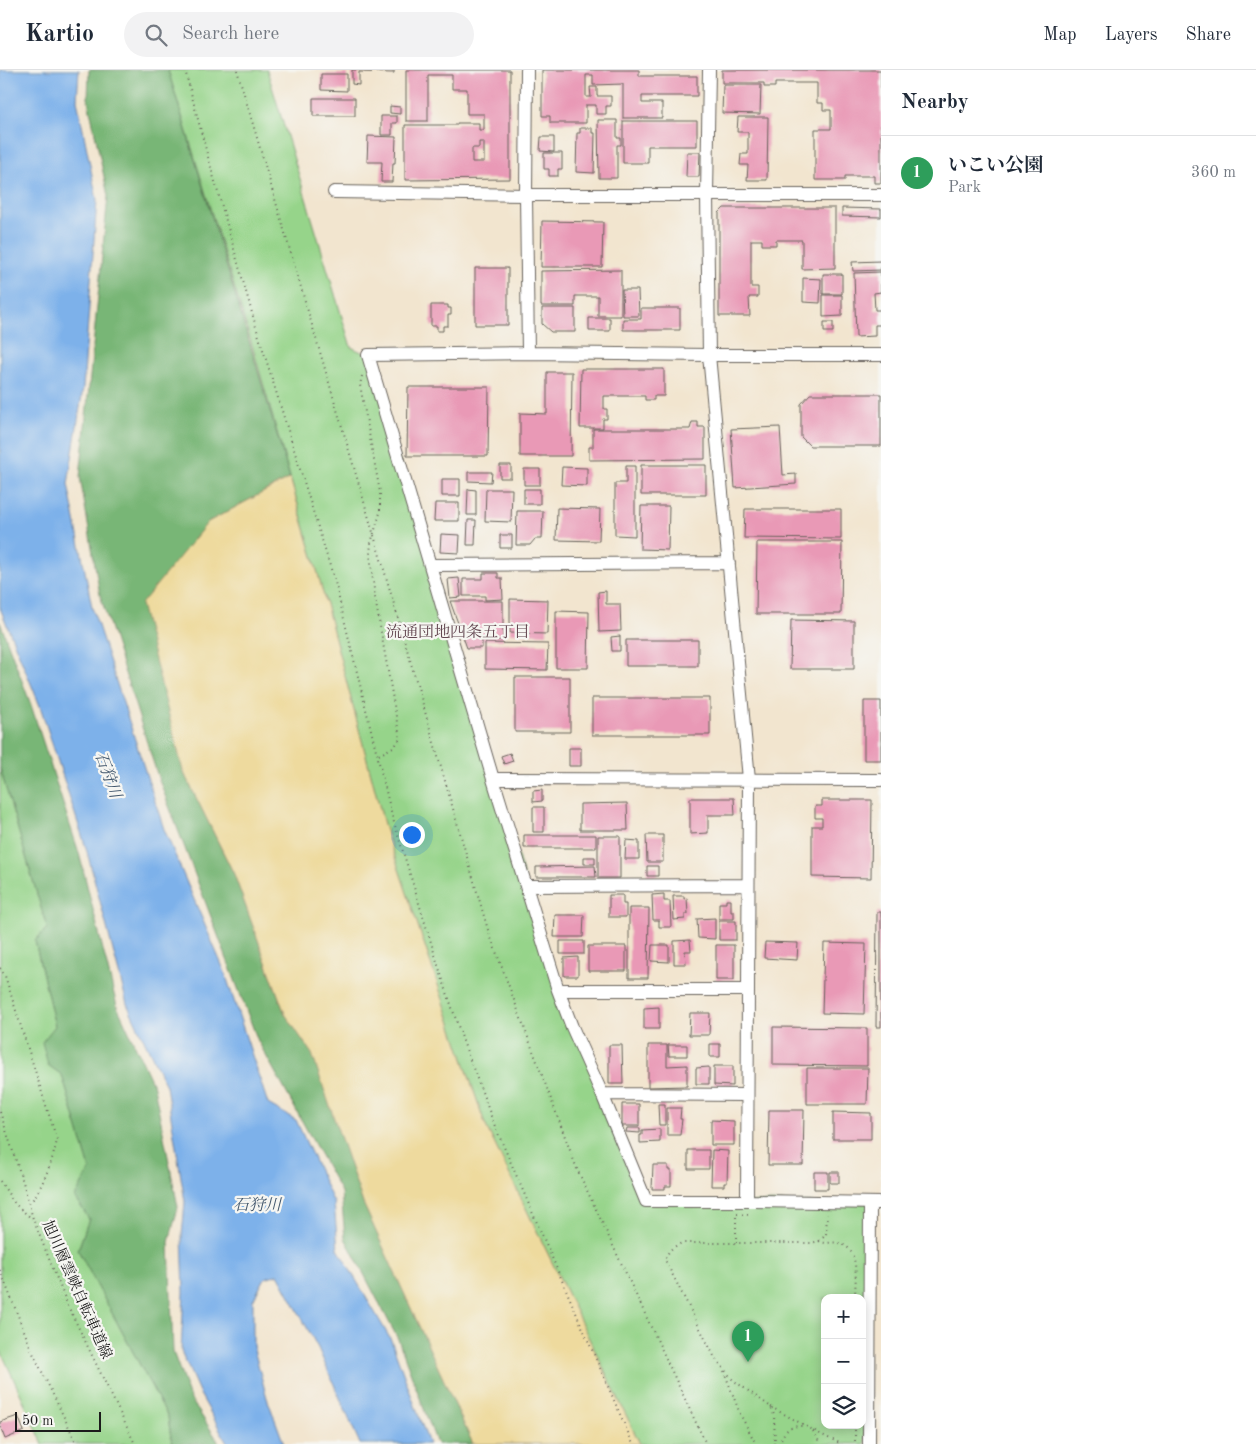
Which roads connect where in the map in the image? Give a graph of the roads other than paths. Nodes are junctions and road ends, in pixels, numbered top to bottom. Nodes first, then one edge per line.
1 (527, 70) edge
2 (709, 70) edge
3 (334, 192) dead end
4 (881, 194) edge
5 (526, 195) junction
6 (707, 195) junction
7 (528, 353) junction
8 (709, 355) junction
9 (881, 355) edge
10 (730, 563) junction
11 (430, 565) junction
12 (493, 779) junction
13 (749, 779) junction
14 (881, 780) edge
15 (748, 885) junction
16 (526, 886) junction
17 (558, 990) junction
18 (748, 990) junction
19 (602, 1094) junction
20 (747, 1095) junction
21 (747, 1201) junction
22 (876, 1203) edge
23 (873, 1436) edge

1 - 5 street
2 - 6 street
3 - 5 street
4 - 6 street
5 - 6 street
5 - 7 street
6 - 8 street
7 - 8 street
7 - 11 street
8 - 9 street
8 - 10 street
10 - 11 street
10 - 13 street
11 - 12 street
12 - 13 street
12 - 16 street
13 - 14 street
13 - 15 street
15 - 16 street
15 - 18 street
16 - 17 street
17 - 18 street
17 - 19 street
18 - 20 street
19 - 20 street
19 - 21 street
20 - 21 street
21 - 22 street
22 - 23 street

